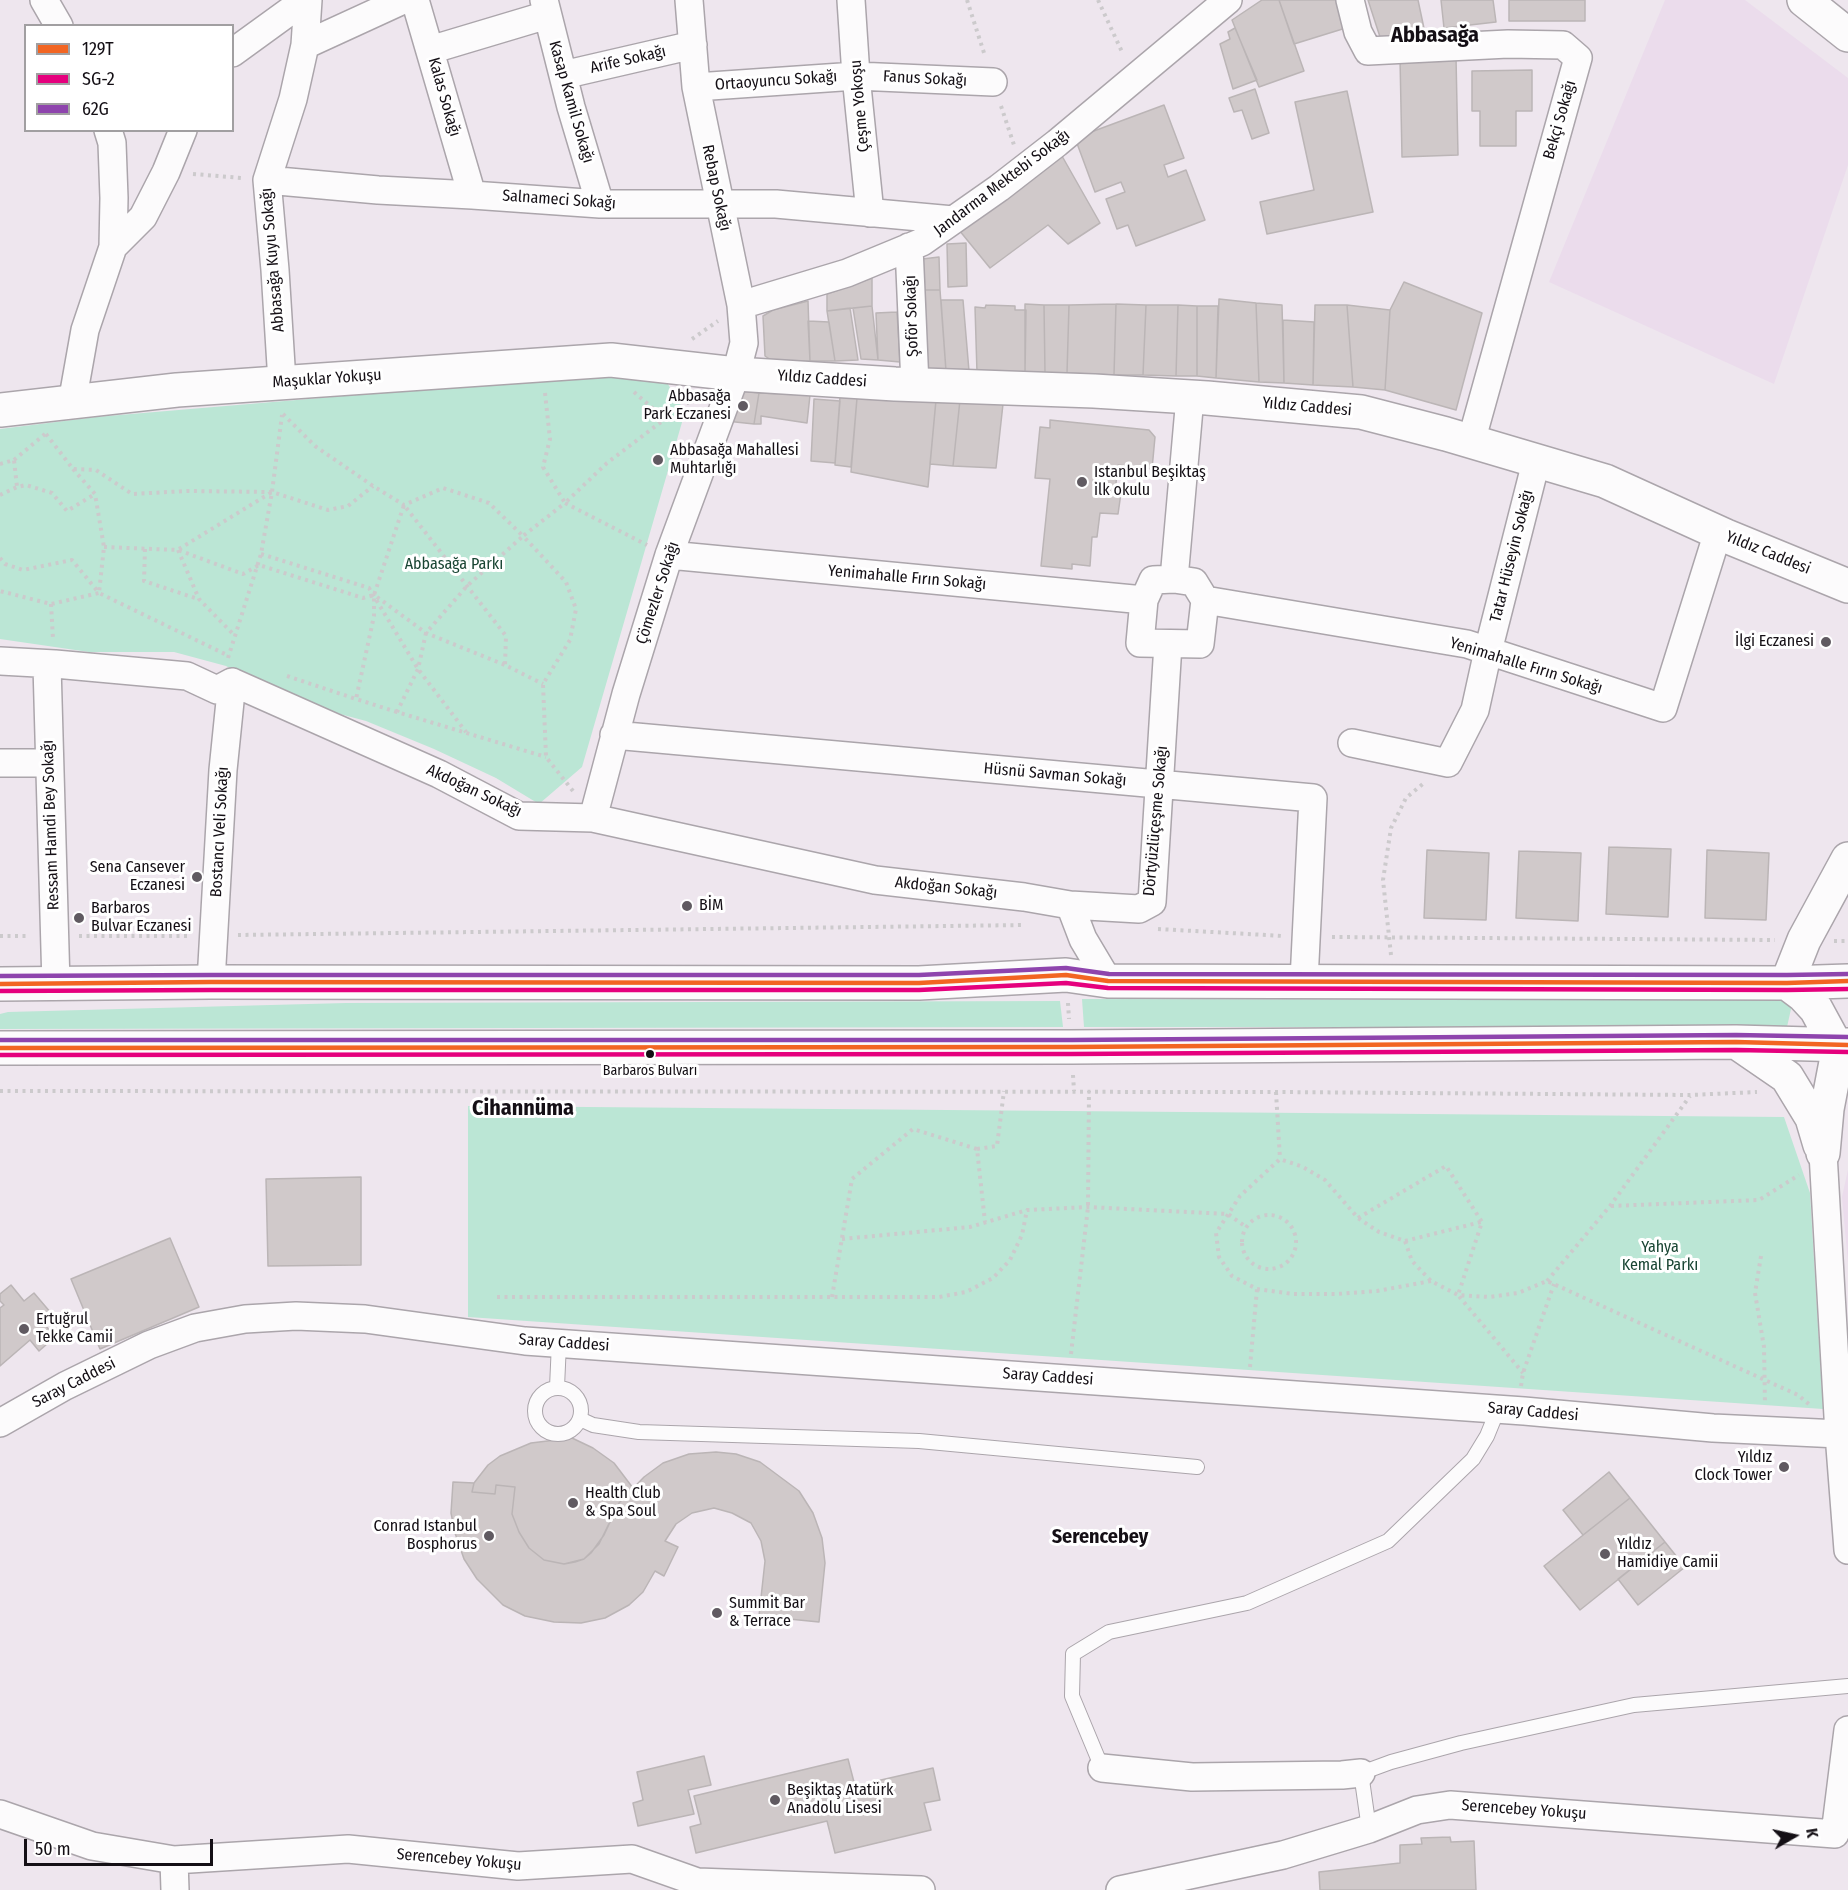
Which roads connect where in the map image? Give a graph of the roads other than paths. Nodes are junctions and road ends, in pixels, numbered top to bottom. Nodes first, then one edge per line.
1 (44, 0) edge
2 (306, 0) edge
3 (403, 0) edge
4 (415, 0) edge
5 (689, 0) edge
6 (851, 0) edge
7 (1228, 0) edge
8 (1350, 0) edge
9 (1804, 0) edge
10 (546, 8) edge
11 (58, 24) edge
12 (1848, 35) edge
13 (305, 45) junction
14 (693, 45) junction
15 (430, 50) junction
16 (234, 52) edge
17 (563, 75) junction
18 (856, 76) junction
19 (993, 82) dead end
20 (696, 87) junction
21 (109, 132) edge
22 (182, 132) edge
23 (267, 180) junction
24 (472, 195) junction
25 (718, 203) junction
26 (600, 204) junction
27 (870, 213) junction
28 (953, 220) junction
29 (113, 247) junction
30 (909, 247) junction
31 (741, 305) junction
32 (736, 374) junction
33 (915, 385) junction
34 (1190, 397) junction
35 (282, 398) junction
36 (72, 403) junction
37 (0, 410) edge
38 (1471, 442) junction
39 (1536, 462) junction
40 (1718, 532) junction
41 (669, 555) junction
42 (1174, 579) junction
43 (1848, 586) edge
44 (1144, 600) junction
45 (1205, 600) junction
46 (1168, 644) junction
47 (1488, 651) junction
48 (0, 662) edge
49 (51, 664) junction
50 (229, 672) junction
51 (614, 735) junction
52 (1352, 743) dead end
53 (0, 763) edge
54 (50, 763) junction
55 (1160, 784) junction
56 (593, 818) junction
57 (1848, 859) edge
58 (1070, 904) junction
59 (1108, 981) junction
60 (1304, 981) junction
61 (1848, 981) edge
62 (211, 982) junction
63 (1787, 983) junction
64 (56, 985) junction
65 (3, 987) edge
66 (1736, 1042) junction
67 (1842, 1046) edge
68 (2, 1050) edge
69 (1823, 1153) junction
70 (559, 1343) junction
71 (557, 1387) junction
72 (1498, 1409) junction
73 (580, 1419) junction
74 (0, 1423) edge
75 (1839, 1434) junction
76 (1197, 1467) dead end
77 (1845, 1479) edge
78 (1848, 1550) edge
79 (1848, 1686) edge
80 (1848, 1730) edge
81 (1102, 1768) joint
82 (1361, 1773) junction
83 (0, 1814) edge
84 (1369, 1829) junction
85 (174, 1860) junction
86 (175, 1890) edge
87 (921, 1890) edge
88 (1119, 1890) edge

1 - 11 street
2 - 13 street, Abbasağa Kuyu Sokağı
2 - 16 street
3 - 13 street
4 - 15 street, Kalas Sokağı
5 - 14 street, Rebap Sokağı
6 - 18 street, Çeşme Yokoşu
7 - 28 street, Jandarma Mektebi Sokağı
8 - 38 street, Bekçi Sokağı
9 - 12 main road
10 - 15 street
10 - 17 street, Kasap Kamil Sokağı
13 - 23 street, Abbasağa Kuyu Sokağı
14 - 17 street, Arife Sokağı
14 - 20 street, Rebap Sokağı
15 - 24 street, Kalas Sokağı
17 - 26 street, Kasap Kamil Sokağı
18 - 19 street, Fanus Sokağı
18 - 20 street, Ortaoyuncu Sokağı
18 - 27 street, Çeşme Yokoşu
20 - 25 street, Rebap Sokağı
21 - 29 street
22 - 29 street
23 - 24 street, Salnameci Sokağı
23 - 35 street, Abbasağa Kuyu Sokağı
24 - 26 street, Salnameci Sokağı
25 - 26 street, Salnameci Sokağı
25 - 27 street, Salnameci Sokağı
25 - 31 street, Rebap Sokağı
27 - 28 street, Salnameci Sokağı
28 - 30 street, Jandarma Mektebi Sokağı
29 - 36 street
30 - 31 street, Jandarma Mektebi Sokağı
30 - 33 street, Şoför Sokağı
31 - 32 street, Rebap Sokağı
32 - 33 main road, Yıldız Caddesi
32 - 35 main road, Maşuklar Yokuşu
32 - 41 street, Çömezler Sokağı
33 - 34 main road, Yıldız Caddesi
34 - 38 main road, Yıldız Caddesi
34 - 42 street
35 - 36 main road, Maşuklar Yokuşu
36 - 37 main road, Maşuklar Yokuşu
38 - 39 main road, Yıldız Caddesi
39 - 40 main road, Yıldız Caddesi
39 - 47 street, Tatar Hüseyin Sokağı
40 - 43 main road, Yıldız Caddesi
40 - 47 street, Yenimahalle Fırın Sokağı
41 - 44 street, Yenimahalle Fırın Sokağı
41 - 51 street, Çömezler Sokağı
42 - 44 street
42 - 45 street
44 - 46 street
45 - 46 street
45 - 47 street, Yenimahalle Fırın Sokağı
46 - 55 street, Dörtyüzlüçeşme Sokağı
47 - 52 street, Tatar Hüseyin Sokağı
48 - 49 street, Akdoğan Sokağı
49 - 50 street, Akdoğan Sokağı
49 - 54 street, Ressam Hamdi Bey Sokağı
50 - 56 street, Akdoğan Sokağı
50 - 62 street, Bostancı Veli Sokağı
51 - 55 street, Hüsnü Savman Sokağı
51 - 56 street, Çömezler Sokağı
53 - 54 street
54 - 64 street, Ressam Hamdi Bey Sokağı
55 - 58 street, Dörtyüzlüçeşme Sokağı
55 - 60 street, Hüsnü Savman Sokağı
56 - 58 street, Akdoğan Sokağı
57 - 63 main road
58 - 59 street
59 - 60 main road
59 - 62 main road
60 - 63 main road
61 - 63 main road
62 - 64 main road
63 - 67 main road
64 - 65 main road
66 - 67 main road
66 - 68 main road
66 - 69 main road
67 - 69 main road
69 - 75 street
70 - 71 lane
70 - 72 street, Saray Caddesi
70 - 74 street, Saray Caddesi
71 - 73 lane
71 - 73 lane
72 - 75 street, Saray Caddesi
72 - 81 lane
73 - 76 lane
75 - 77 street
77 - 78 street
79 - 82 lane
80 - 84 street, Serencebey Yokuşu
81 - 82 street
82 - 84 lane
83 - 85 street, Serencebey Yokuşu
84 - 88 street, Serencebey Yokuşu
85 - 86 street
85 - 87 street, Serencebey Yokuşu

